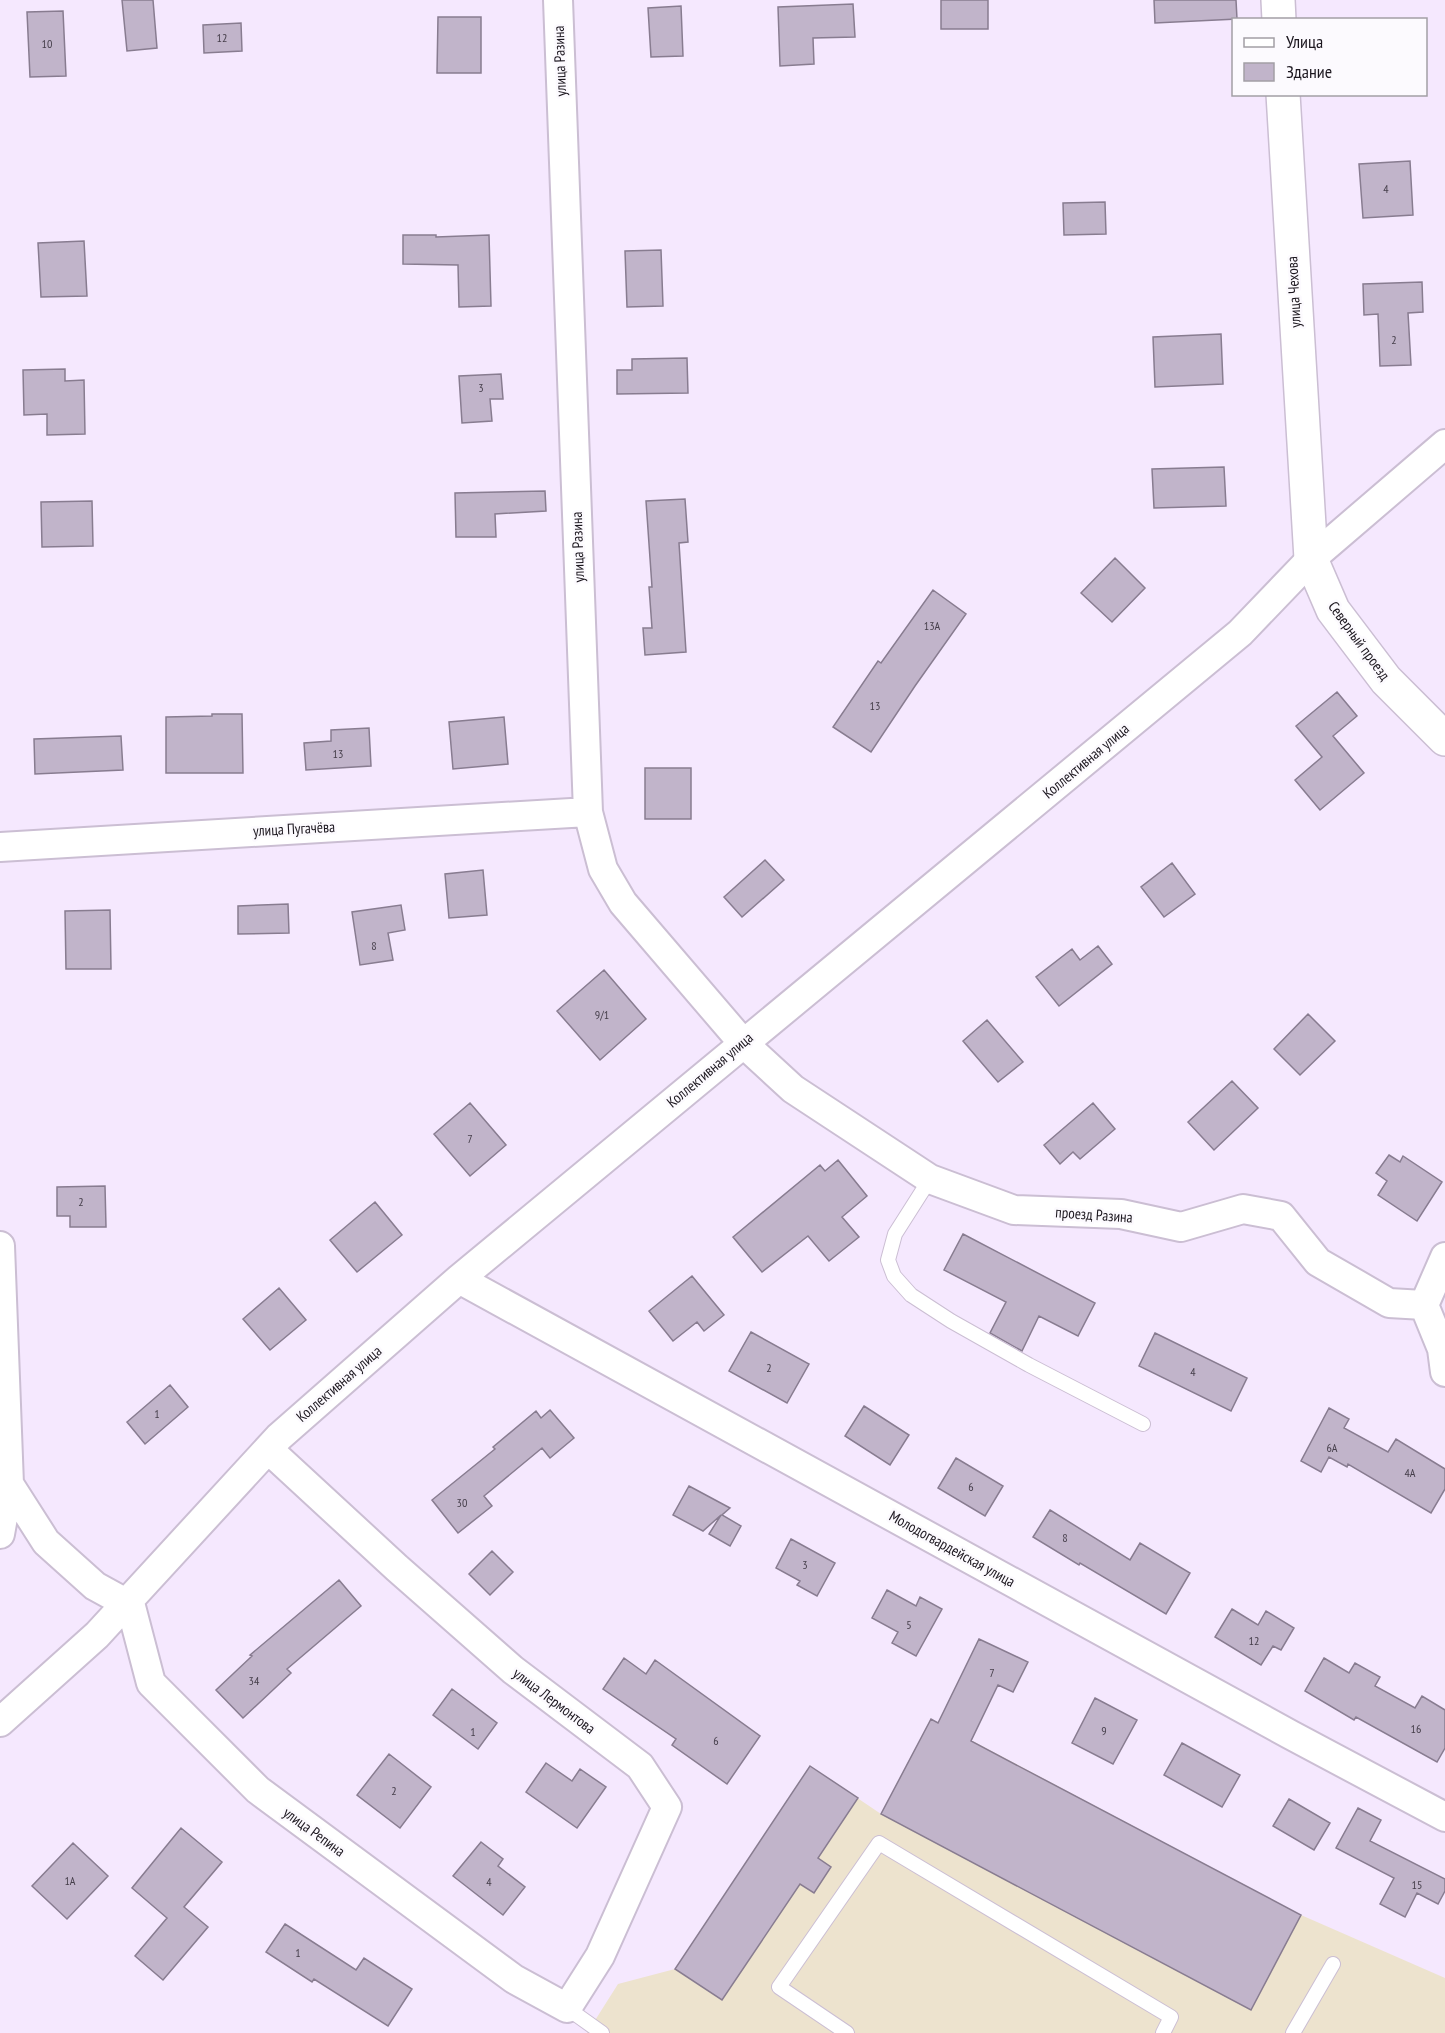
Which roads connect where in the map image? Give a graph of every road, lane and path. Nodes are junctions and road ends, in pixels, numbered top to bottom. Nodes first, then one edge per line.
1 (558, 0) edge
2 (1278, 0) edge
3 (1279, 18) edge
4 (1283, 96) edge
5 (1445, 444) edge
6 (1305, 489) joint
7 (1311, 559) junction
8 (1445, 739) edge
9 (588, 812) junction
10 (0, 847) edge
11 (742, 1043) junction
12 (930, 1179) junction
13 (0, 1246) edge
14 (1445, 1257) edge
15 (459, 1279) junction
16 (1424, 1305) junction
17 (1445, 1372) edge
18 (1143, 1424) dead end
19 (268, 1449) junction
20 (9, 1484) junction
21 (0, 1534) edge
22 (128, 1601) junction
23 (0, 1722) edge
24 (1445, 1817) edge
25 (1333, 1964) dead end
26 (567, 2008) junction
27 (602, 2033) edge
28 (847, 2033) edge
29 (1163, 2033) edge
30 (1293, 2033) edge

1 - 9 street, улица Разина
2 - 3 street
4 - 6 street, улица Чехова
5 - 7 street, Коллективная улица
6 - 7 street, Северный проезд
7 - 8 street, Северный проезд
7 - 11 street, Коллективная улица
9 - 10 street, улица Пугачёва
9 - 11 street, улица Разина
11 - 12 street, проезд Разина
11 - 15 street, Коллективная улица
12 - 16 street, проезд Разина
12 - 18 lane
13 - 20 street
14 - 16 street
15 - 19 street, Коллективная улица
15 - 24 street, Молодогвардейская улица
16 - 17 street
19 - 22 street, Коллективная улица
19 - 26 street, улица Лермонтова
20 - 21 street
20 - 22 street
22 - 23 street, Коллективная улица
22 - 26 street, улица Репина
25 - 30 lane
26 - 27 lane
28 - 29 lane

